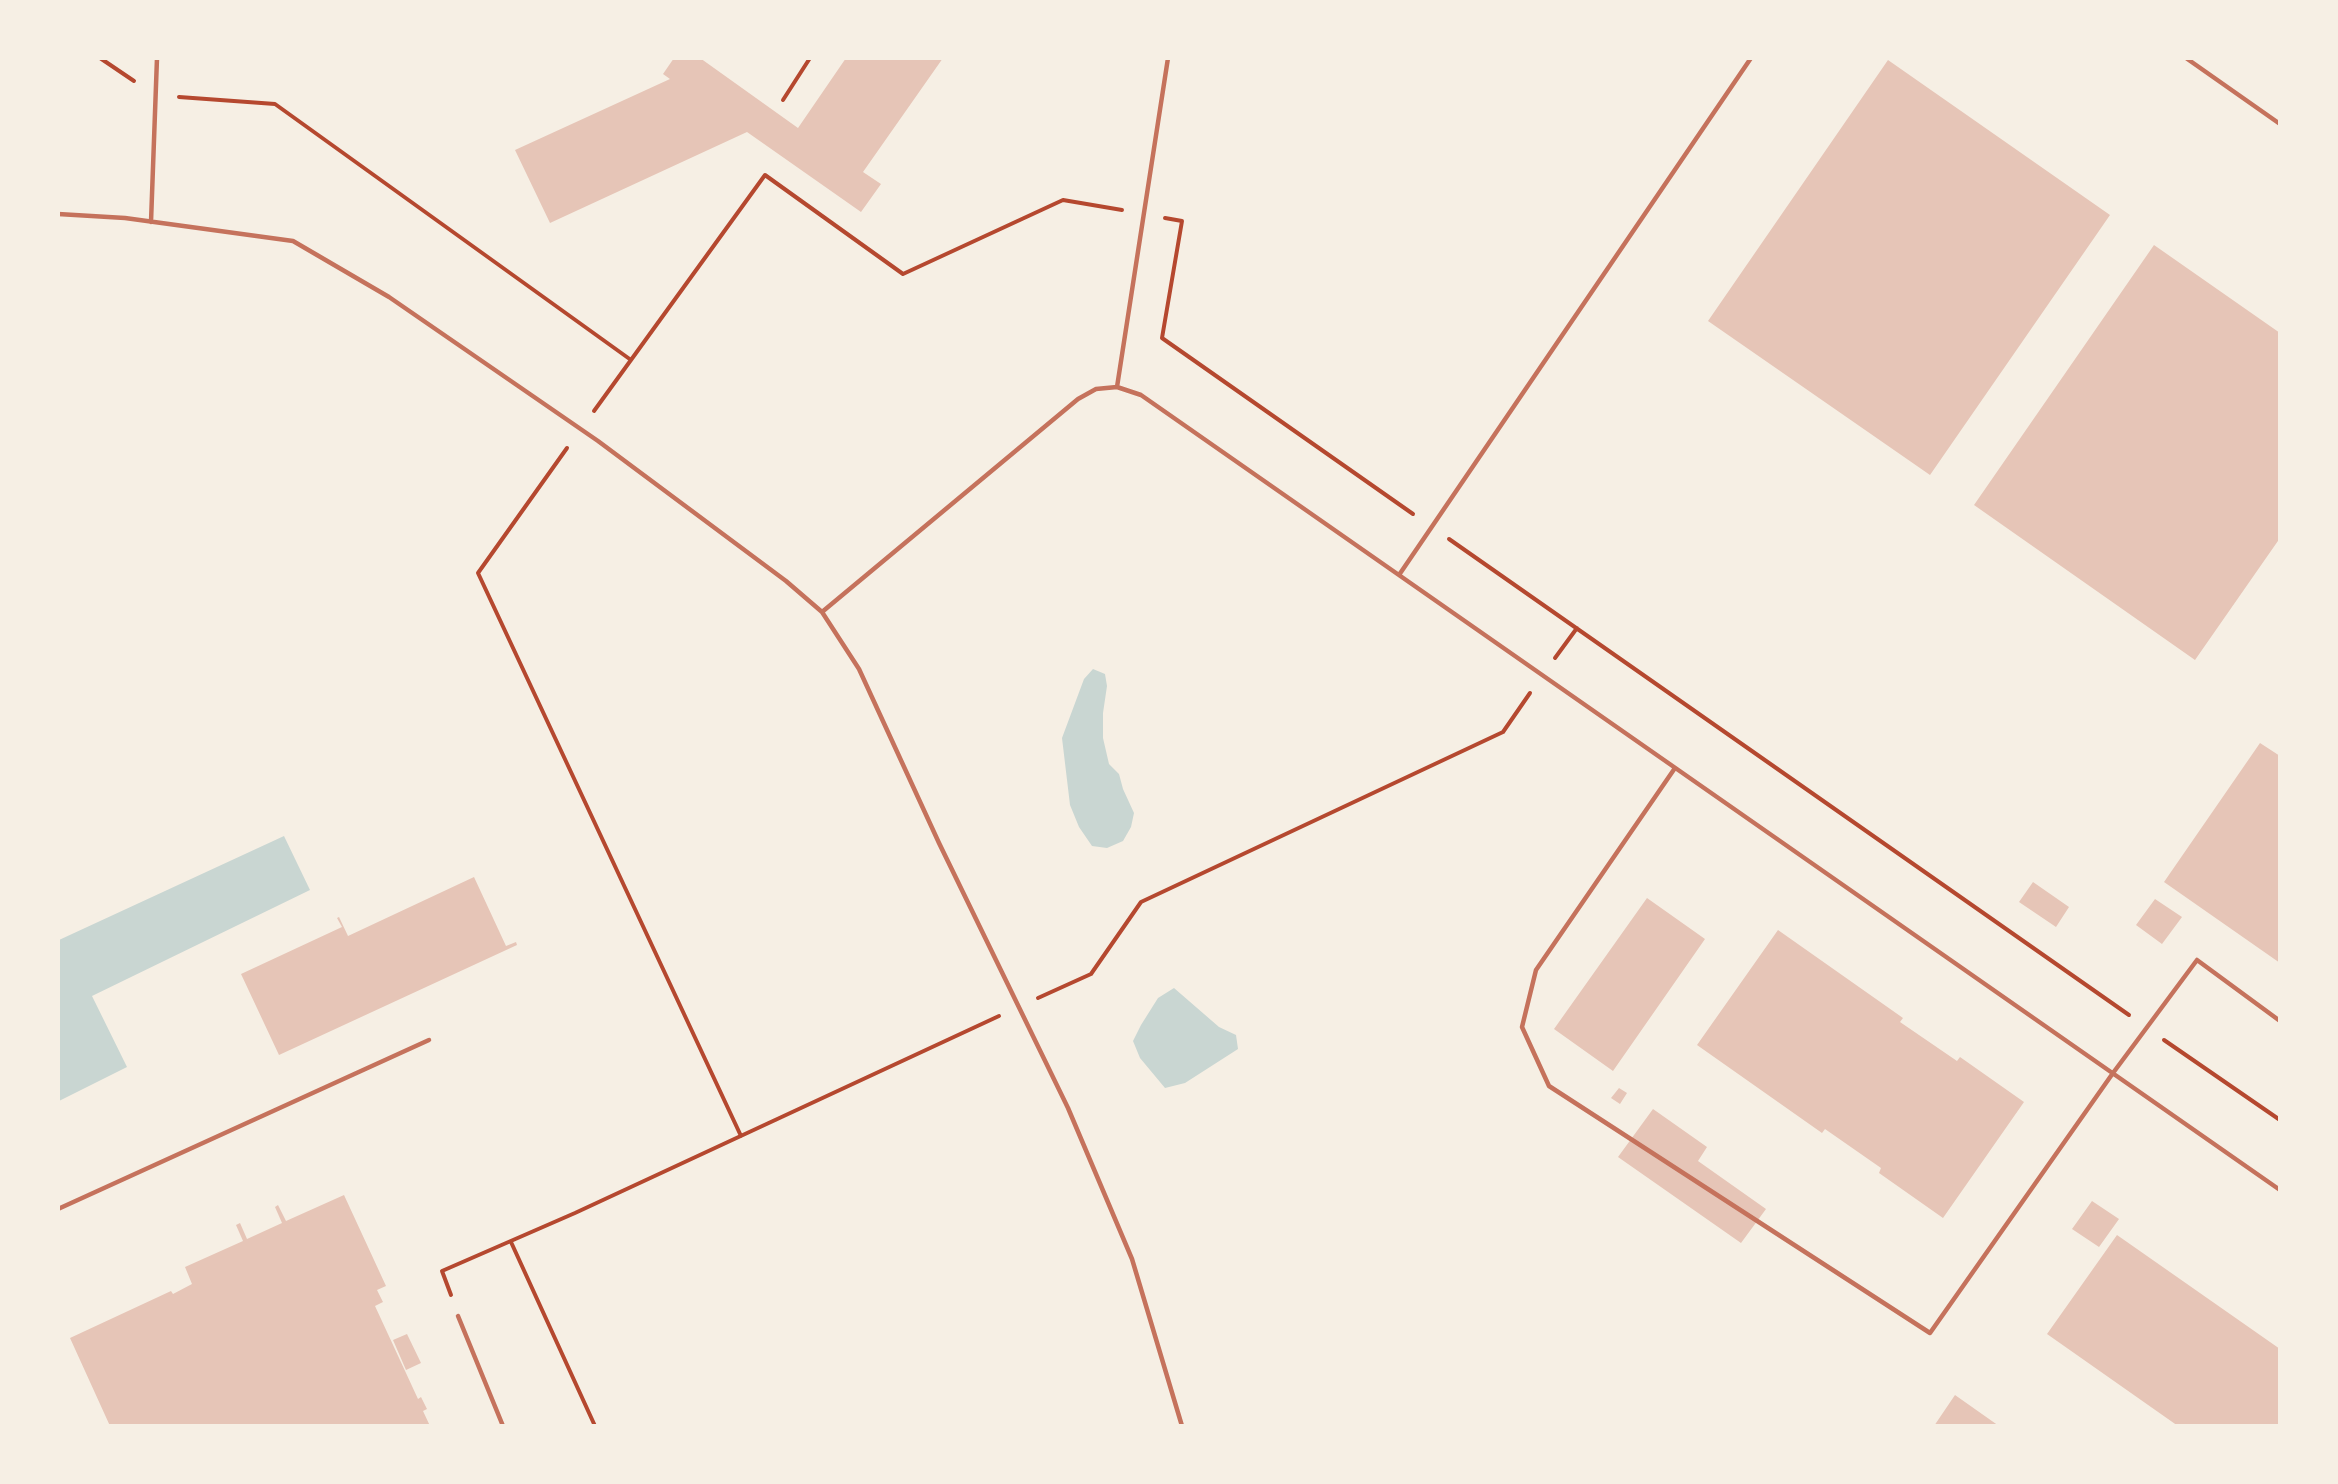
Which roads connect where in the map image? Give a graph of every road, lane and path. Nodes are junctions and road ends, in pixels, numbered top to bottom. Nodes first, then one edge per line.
1 (100, 58) edge
2 (157, 58) edge
3 (810, 58) edge
4 (1167, 58) edge
5 (1751, 58) edge
6 (2186, 58) edge
7 (155, 96) junction
8 (783, 100) dead end
9 (2280, 124) edge
10 (58, 214) edge
11 (1143, 214) junction
12 (151, 222) junction
13 (631, 360) junction
14 (1117, 387) junction
15 (581, 429) junction
16 (1432, 527) junction
17 (1399, 575) junction
18 (822, 612) junction
19 (1675, 768) junction
20 (2280, 1021) edge
21 (2147, 1028) junction
22 (429, 1040) dead end
23 (2113, 1073) junction
24 (2280, 1120) edge
25 (741, 1136) dead end
26 (2280, 1190) edge
27 (58, 1209) edge
28 (511, 1242) dead end
29 (458, 1316) dead end
30 (503, 1425) edge
31 (595, 1425) edge
32 (1182, 1425) edge

1 - 7 path
2 - 7 lane
3 - 8 path
4 - 11 lane
5 - 16 lane
6 - 9 lane
7 - 12 lane
7 - 13 path
10 - 12 lane
11 - 13 path
11 - 14 lane
11 - 16 path
12 - 15 lane
13 - 15 path
14 - 17 lane
14 - 18 lane
15 - 18 lane
15 - 25 path
16 - 17 lane
16 - 21 path
17 - 19 lane
18 - 32 lane
19 - 23 lane
19 - 23 lane
20 - 21 lane
21 - 23 lane
21 - 24 path
22 - 27 lane
23 - 26 lane
28 - 31 path
29 - 30 lane

